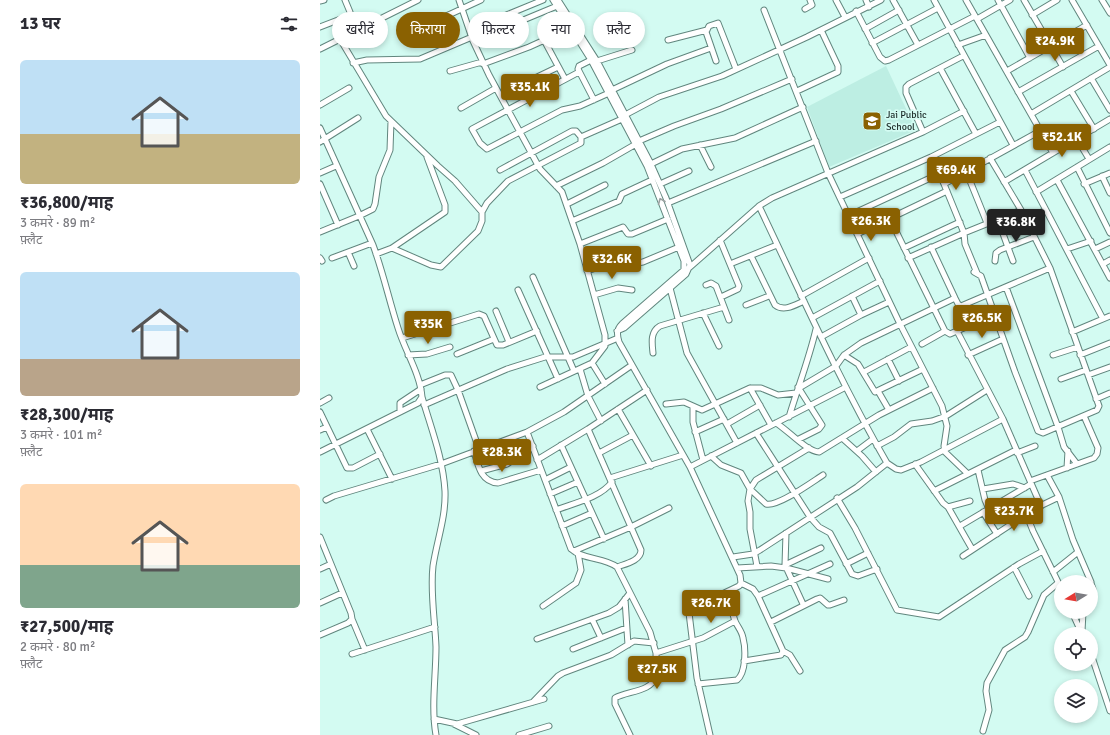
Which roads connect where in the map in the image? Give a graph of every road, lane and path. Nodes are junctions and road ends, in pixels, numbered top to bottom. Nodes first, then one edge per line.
1 (324, 0) edge
2 (352, 0) edge
3 (418, 0) edge
4 (459, 0) edge
5 (481, 0) edge
6 (543, 0) edge
7 (553, 0) edge
8 (558, 0) edge
9 (810, 0) edge
10 (836, 0) edge
11 (866, 0) edge
12 (881, 0) edge
13 (893, 0) edge
14 (934, 0) edge
15 (966, 0) edge
16 (1010, 0) edge
17 (1024, 0) edge
18 (1057, 0) edge
19 (1072, 0) edge
20 (1102, 0) edge
21 (320, 1) edge
22 (346, 1) edge
23 (999, 3) edge
24 (557, 6) junction
25 (869, 7) junction
26 (462, 8) junction
27 (938, 8) junction
28 (805, 9) dead end
29 (1109, 9) edge
30 (764, 10) dead end
31 (898, 10) junction
32 (856, 11) junction
33 (350, 12) edge
34 (453, 12) edge
35 (514, 12) edge
36 (561, 12) edge
37 (388, 15) edge
38 (1032, 15) junction
39 (529, 17) edge
40 (845, 17) junction
41 (976, 17) junction
42 (332, 22) edge
43 (468, 24) edge
44 (907, 25) junction
45 (1087, 25) junction
46 (320, 27) edge
47 (865, 29) junction
48 (949, 29) junction
49 (707, 30) junction
50 (821, 30) junction
51 (986, 35) junction
52 (668, 40) dead end
53 (468, 41) edge
54 (332, 43) edge
55 (537, 43) edge
56 (872, 43) junction
57 (918, 45) junction
58 (958, 45) junction
59 (1050, 46) junction
60 (1099, 46) junction
61 (585, 47) edge
62 (345, 48) edge
63 (476, 48) edge
64 (548, 48) edge
65 (711, 48) junction
66 (320, 49) edge
67 (632, 50) dead end
68 (780, 50) junction
69 (963, 56) junction
70 (1030, 58) junction
71 (594, 60) junction
72 (716, 62) dead end
73 (353, 63) junction
74 (483, 63) junction
75 (1110, 66) edge
76 (558, 67) junction
77 (1062, 67) junction
78 (940, 68) junction
79 (736, 70) junction
80 (450, 71) dead end
81 (1007, 71) junction
82 (579, 72) junction
83 (1092, 78) junction
84 (792, 79) junction
85 (565, 80) junction
86 (349, 88) dead end
87 (496, 88) junction
88 (611, 91) junction
89 (797, 91) junction
90 (1070, 91) junction
91 (1018, 92) junction
92 (534, 96) junction
93 (594, 100) junction
94 (320, 105) edge
95 (803, 107) junction
96 (461, 108) dead end
97 (508, 110) junction
98 (1110, 110) edge
99 (964, 111) junction
100 (1031, 114) junction
101 (624, 117) junction
102 (358, 118) dead end
103 (1110, 119) edge
104 (391, 121) junction
105 (1000, 122) junction
106 (320, 128) edge
107 (1094, 129) junction
108 (1040, 131) junction
109 (520, 132) junction
110 (923, 132) junction
111 (976, 134) junction
112 (581, 137) junction
113 (1077, 139) junction
114 (322, 141) edge
115 (816, 141) junction
116 (637, 143) junction
117 (700, 145) junction
118 (1013, 145) junction
119 (1110, 147) edge
120 (1053, 153) junction
121 (532, 154) junction
122 (427, 156) junction
123 (931, 157) junction
124 (990, 158) junction
125 (1089, 158) junction
126 (651, 164) junction
127 (336, 166) junction
128 (538, 166) junction
129 (711, 167) dead end
130 (1077, 167) junction
131 (500, 170) dead end
132 (1025, 170) junction
133 (689, 171) dead end
134 (966, 171) junction
135 (320, 173) edge
136 (828, 173) junction
137 (1110, 173) edge
138 (940, 174) junction
139 (1102, 176) junction
140 (652, 180) junction
141 (1057, 180) junction
142 (1004, 182) junction
143 (320, 184) edge
144 (660, 184) junction
145 (944, 184) junction
146 (1084, 184) junction
147 (606, 185) dead end
148 (556, 186) junction
149 (947, 191) junction
150 (1036, 192) junction
151 (1110, 193) edge
152 (840, 198) junction
153 (668, 203) junction
154 (566, 204) junction
155 (758, 206) junction
156 (1021, 210) junction
157 (1046, 210) junction
158 (482, 212) junction
159 (359, 216) junction
160 (848, 216) junction
161 (668, 219) junction
162 (890, 219) junction
163 (1026, 220) junction
164 (572, 221) junction
165 (960, 222) junction
166 (987, 223) junction
167 (338, 225) junction
168 (1002, 231) dead end
169 (320, 232) edge
170 (964, 232) junction
171 (1110, 233) edge
172 (857, 234) junction
173 (1034, 236) junction
174 (720, 240) junction
175 (1091, 241) junction
176 (1110, 242) edge
177 (372, 243) junction
178 (580, 244) junction
179 (777, 245) junction
180 (679, 247) junction
181 (931, 247) junction
182 (1008, 247) junction
183 (392, 248) junction
184 (904, 248) junction
185 (1066, 249) junction
186 (1095, 249) junction
187 (348, 252) junction
188 (376, 254) junction
189 (751, 256) junction
190 (332, 258) dead end
191 (869, 258) junction
192 (908, 258) junction
193 (1110, 260) edge
194 (995, 261) dead end
195 (1013, 261) dead end
196 (631, 264) dead end
197 (730, 264) junction
198 (1103, 264) junction
199 (354, 266) dead end
200 (618, 266) dead end
201 (690, 268) junction
202 (1050, 268) junction
203 (587, 271) junction
204 (533, 277) dead end
205 (1110, 278) edge
206 (880, 281) junction
207 (706, 284) dead end
208 (1006, 287) junction
209 (670, 288) junction
210 (518, 290) dead end
211 (632, 290) dead end
212 (594, 295) junction
213 (987, 295) junction
214 (769, 296) junction
215 (801, 296) junction
216 (852, 296) junction
217 (721, 297) junction
218 (955, 298) junction
219 (804, 302) junction
220 (890, 302) junction
221 (746, 305) dead end
222 (724, 307) junction
223 (933, 308) junction
224 (496, 310) dead end
225 (703, 313) junction
226 (861, 315) junction
227 (1110, 316) edge
228 (812, 318) junction
229 (1104, 319) junction
230 (679, 320) junction
231 (729, 320) dead end
232 (982, 320) dead end
233 (900, 324) junction
234 (816, 329) junction
235 (537, 331) junction
236 (617, 331) junction
237 (946, 331) junction
238 (957, 331) junction
239 (1072, 332) junction
240 (605, 335) junction
241 (821, 337) junction
242 (402, 338) junction
243 (618, 338) junction
244 (494, 339) junction
245 (1003, 340) junction
246 (510, 342) junction
247 (1110, 343) edge
248 (606, 344) junction
249 (922, 344) dead end
250 (719, 346) dead end
251 (450, 347) dead end
252 (911, 347) junction
253 (1078, 347) junction
254 (653, 353) dead end
255 (457, 354) dead end
256 (408, 355) junction
257 (844, 355) junction
258 (968, 355) junction
259 (1053, 355) dead end
260 (1080, 355) junction
261 (549, 357) junction
262 (569, 358) junction
263 (888, 359) junction
264 (592, 363) junction
265 (632, 365) junction
266 (836, 366) junction
267 (1110, 367) edge
268 (580, 369) junction
269 (923, 369) junction
270 (574, 372) junction
271 (864, 372) junction
272 (1087, 373) junction
273 (558, 379) junction
274 (1061, 379) dead end
275 (899, 381) junction
276 (605, 384) junction
277 (420, 387) junction
278 (540, 387) dead end
279 (799, 387) junction
280 (846, 387) junction
281 (750, 388) junction
282 (933, 388) junction
283 (458, 390) junction
284 (647, 390) junction
285 (987, 390) junction
286 (878, 391) junction
287 (1110, 393) edge
288 (796, 394) junction
289 (588, 396) junction
290 (422, 397) junction
291 (329, 398) dead end
292 (1096, 399) junction
293 (320, 403) edge
294 (666, 404) dead end
295 (716, 404) junction
296 (424, 405) junction
297 (760, 405) junction
298 (693, 406) junction
299 (810, 406) junction
300 (618, 409) junction
301 (889, 410) junction
302 (320, 412) edge
303 (400, 412) junction
304 (946, 416) junction
305 (1084, 416) junction
306 (788, 417) junction
307 (724, 419) junction
308 (1003, 419) junction
309 (601, 421) junction
310 (727, 424) junction
311 (773, 424) junction
312 (864, 424) junction
313 (326, 427) junction
314 (1058, 427) junction
315 (368, 429) junction
316 (588, 429) junction
317 (320, 430) edge
318 (527, 432) junction
319 (695, 432) junction
320 (756, 433) junction
321 (633, 435) junction
322 (842, 438) junction
323 (799, 439) junction
324 (873, 439) junction
325 (736, 443) junction
326 (335, 445) junction
327 (561, 445) junction
328 (533, 446) junction
329 (877, 446) junction
330 (1035, 446) dead end
331 (808, 448) junction
332 (476, 450) junction
333 (944, 450) junction
334 (857, 451) junction
335 (1068, 451) junction
336 (320, 452) edge
337 (1016, 452) junction
338 (599, 453) junction
339 (380, 454) junction
340 (683, 456) junction
341 (711, 456) junction
342 (538, 460) junction
343 (703, 460) junction
344 (887, 463) junction
345 (441, 464) junction
346 (916, 464) junction
347 (1078, 464) junction
348 (651, 466) junction
349 (777, 466) junction
350 (690, 467) junction
351 (572, 468) junction
352 (1066, 468) junction
353 (541, 470) junction
354 (978, 470) junction
355 (481, 471) junction
356 (876, 472) junction
357 (968, 474) junction
358 (824, 475) dead end
359 (1047, 475) junction
360 (392, 479) junction
361 (545, 480) junction
362 (611, 480) junction
363 (578, 482) junction
364 (1030, 483) junction
365 (1025, 488) junction
366 (750, 489) junction
367 (983, 489) junction
368 (934, 491) junction
369 (794, 492) junction
370 (550, 494) junction
371 (1059, 497) junction
372 (837, 498) junction
373 (585, 499) junction
374 (326, 500) dead end
375 (970, 501) dead end
376 (1041, 506) junction
377 (948, 507) junction
378 (669, 508) dead end
379 (989, 509) junction
380 (556, 510) junction
381 (983, 512) junction
382 (1031, 512) junction
383 (592, 513) junction
384 (810, 517) junction
385 (562, 526) junction
386 (960, 526) junction
387 (632, 527) junction
388 (786, 533) junction
389 (997, 534) junction
390 (320, 538) edge
391 (604, 539) junction
392 (821, 548) dead end
393 (972, 549) junction
394 (1043, 551) junction
395 (576, 552) junction
396 (1078, 552) junction
397 (754, 553) junction
398 (868, 553) junction
399 (963, 556) dead end
400 (733, 558) junction
401 (331, 564) junction
402 (830, 564) dead end
403 (846, 564) junction
404 (757, 566) junction
405 (786, 566) junction
406 (617, 567) junction
407 (1014, 567) junction
408 (737, 568) junction
409 (320, 569) edge
410 (877, 569) junction
411 (1053, 572) junction
412 (807, 573) junction
413 (1055, 575) edge
414 (1088, 575) edge
415 (828, 579) dead end
416 (792, 580) junction
417 (741, 583) junction
418 (1054, 589) edge
419 (342, 593) junction
420 (630, 593) junction
421 (727, 593) junction
422 (758, 596) junction
423 (1029, 596) dead end
424 (625, 599) junction
425 (844, 600) dead end
426 (320, 602) edge
427 (804, 604) junction
428 (542, 606) dead end
429 (352, 619) junction
430 (592, 619) junction
431 (735, 621) junction
432 (770, 622) junction
433 (435, 627) junction
434 (626, 628) junction
435 (320, 635) edge
436 (600, 638) junction
437 (537, 639) dead end
438 (693, 641) junction
439 (654, 643) junction
440 (628, 645) junction
441 (573, 649) dead end
442 (365, 650) junction
443 (783, 651) junction
444 (656, 653) junction
445 (352, 654) dead end
446 (744, 661) junction
447 (800, 671) dead end
448 (1097, 671) edge
449 (698, 684) junction
450 (544, 699) dead end
451 (533, 702) junction
452 (1110, 711) edge
453 (434, 719) junction
454 (454, 724) junction
455 (549, 726) dead end
456 (983, 731) dead end
457 (436, 735) edge
458 (476, 735) edge
459 (519, 735) edge
460 (630, 735) edge
461 (710, 735) edge

1 - 21 street
2 - 22 street
3 - 37 street
4 - 26 street
5 - 26 street
6 - 35 street
7 - 24 street
8 - 71 street
9 - 28 street
10 - 40 street
11 - 25 street
12 - 25 street
13 - 31 street
14 - 27 street
15 - 41 street
16 - 23 street
17 - 38 street
18 - 38 street
19 - 45 street
20 - 29 street
22 - 33 street
23 - 41 street
23 - 70 street
24 - 36 street
24 - 39 street
25 - 32 street
26 - 34 street
26 - 43 street
27 - 44 street
27 - 48 street
30 - 68 street
31 - 44 street
31 - 47 street
32 - 40 street
32 - 47 street
38 - 59 street
40 - 50 street
41 - 48 street
41 - 51 street
42 - 46 street
44 - 56 street
44 - 57 street
45 - 59 street
45 - 60 street
47 - 56 street
48 - 57 street
48 - 58 street
49 - 52 street
49 - 65 street
49 - 79 street
50 - 68 street
50 - 89 street
51 - 58 street
51 - 81 street
53 - 73 street
54 - 66 street
55 - 74 street
56 - 57 street
58 - 69 street
59 - 70 street
59 - 77 street
60 - 75 street
60 - 77 street
61 - 71 street
62 - 73 street
63 - 74 street
64 - 76 street
65 - 72 street
65 - 88 street
67 - 71 street
68 - 79 street
68 - 84 street
69 - 78 street
69 - 105 street
70 - 81 street
71 - 82 street
71 - 88 street
73 - 104 street
74 - 80 street
74 - 87 street
75 - 83 street
76 - 85 street
76 - 92 street
77 - 91 street
78 - 99 street
78 - 110 street
79 - 101 street
81 - 91 street
82 - 85 street
82 - 93 street
83 - 90 street
83 - 98 street
84 - 89 street
84 - 116 street
85 - 92 street
86 - 94 street
87 - 96 street
87 - 97 street
88 - 93 street
88 - 101 street
89 - 95 street
90 - 100 street
90 - 107 street
91 - 100 street
92 - 97 street
93 - 109 street
95 - 115 street
95 - 117 street
97 - 109 street
97 - 109 street
99 - 110 street
99 - 111 street
100 - 108 street
101 - 112 street
101 - 116 street
102 - 114 street
103 - 107 street
104 - 122 street
104 - 159 street
105 - 111 street
105 - 118 street
106 - 114 street
107 - 113 street
108 - 118 street
108 - 120 street
109 - 121 street
110 - 136 street
111 - 123 street
112 - 121 street
112 - 128 street
113 - 120 street
113 - 125 street
114 - 127 street
115 - 136 street
115 - 153 street
116 - 126 street
116 - 140 street
116 - 148 street
117 - 126 street
117 - 129 street
118 - 124 street
119 - 125 street
120 - 132 street
121 - 128 street
121 - 131 street
122 - 158 street
122 - 183 street
123 - 138 street
123 - 152 street
124 - 134 street
124 - 142 street
125 - 130 street
126 - 144 street
127 - 135 street
127 - 159 street
128 - 148 street
128 - 158 street
130 - 141 street
130 - 146 street
132 - 142 street
132 - 150 street
133 - 144 street
134 - 145 street
134 - 166 street
136 - 152 street
136 - 155 street
137 - 139 street
138 - 145 street
138 - 160 street
139 - 146 street
139 - 151 street
161 -> 140 street
140 - 164 street
141 - 150 street
141 - 175 street
142 - 156 street
143 - 167 street
144 - 153 street
145 - 149 street
146 - 171 street
147 - 154 street
148 - 154 street
149 - 162 street
149 - 165 street
150 - 157 street
152 - 160 street
153 - 201 street
154 - 164 street
155 - 174 street
155 - 179 street
156 - 163 street
156 - 166 street
157 - 163 street
157 - 185 street
158 - 183 street
159 - 167 street
159 - 177 street
160 - 172 street
161 - 178 street
161 - 180 street
162 - 172 street
162 - 184 street
163 - 173 street
164 - 178 street
165 - 170 street
165 - 184 street
166 - 170 street
167 - 169 street
168 - 182 street
170 - 181 street
170 - 213 street
172 - 191 street
173 - 182 street
173 - 202 street
174 - 197 street
174 - 201 street
175 - 185 street
175 - 186 street
176 - 186 street
177 - 187 street
177 - 188 street
178 - 203 street
179 - 189 street
179 - 215 street
180 - 196 street
180 - 236 street
181 - 192 street
181 - 218 street
182 - 194 street
182 - 195 street
183 - 188 street
184 - 192 street
185 - 229 street
186 - 198 street
187 - 190 street
187 - 199 street
188 - 242 street
189 - 197 street
189 - 214 street
191 - 206 street
191 - 215 street
192 - 223 street
193 - 198 street
197 - 217 street
198 - 205 street
200 - 203 street
201 - 209 street
202 - 208 street
202 - 239 street
203 - 212 street
204 - 262 street
206 - 216 street
206 - 220 street
207 - 217 street
208 - 213 street
208 - 314 street
209 - 230 street
209 - 236 street
210 - 235 street
211 - 212 street
212 - 240 street
213 - 218 street
213 - 245 street
214 - 219 street
214 - 221 street
215 - 219 street
216 - 226 street
216 - 228 street
217 - 222 street
218 - 223 street
219 - 228 street
220 - 226 street
220 - 233 street
222 - 225 street
222 - 231 street
223 - 233 street
223 - 237 street
224 - 246 street
225 - 230 street
225 - 250 street
226 - 241 street
227 - 229 street
228 - 234 street
229 - 239 street
230 - 254 street
230 - 295 street
232 - 238 street
233 - 252 street
233 - 257 street
234 - 241 street
234 - 279 street
235 - 246 street
235 - 261 street
236 - 243 street
237 - 238 street
237 - 249 street
238 - 258 street
239 - 253 street
240 - 243 street
240 - 248 street
241 - 266 street
242 - 244 street
242 - 256 street
243 - 248 street
243 - 265 street
244 - 246 street
244 - 255 street
245 - 258 street
245 - 314 street
247 - 260 street
248 - 262 street
248 - 264 street
251 - 256 street
252 - 263 street
252 - 269 street
253 - 259 street
253 - 260 street
256 - 277 street
257 - 266 street
257 - 271 street
258 - 285 street
260 - 272 street
261 - 262 street
261 - 273 street
261 - 283 street
262 - 270 street
263 - 271 street
263 - 275 street
264 - 268 street
264 - 276 street
265 - 276 street
265 - 284 street
266 - 279 street
266 - 280 street
267 - 272 street
268 - 270 street
268 - 289 street
269 - 275 street
269 - 282 street
270 - 273 street
271 - 286 street
272 - 274 street
272 - 292 street
273 - 278 street
275 - 286 street
276 - 289 street
277 - 283 street
277 - 290 street
277 - 303 street
279 - 288 street
279 - 299 street
280 - 299 street
280 - 312 street
281 - 288 street
281 - 295 street
281 - 297 street
282 - 301 street
282 - 304 street
283 - 296 street
283 - 332 street
284 - 300 street
284 - 340 street
285 - 304 street
285 - 308 street
286 - 301 street
287 - 292 street
288 - 306 street
289 - 309 street
289 - 318 street
290 - 296 street
290 - 303 street
291 - 293 street
292 - 305 street
294 - 298 street
295 - 298 street
295 - 307 street
296 - 345 street
297 - 310 street
297 - 311 street
298 - 319 street
299 - 306 street
299 - 323 street
300 - 309 street
300 - 321 street
301 - 312 street
302 - 313 street
303 - 315 street
304 - 329 street
304 - 333 street
305 - 314 street
305 - 347 street
306 - 311 street
307 - 310 street
307 - 319 street
308 - 333 street
308 - 337 street
309 - 316 street
310 - 325 street
311 - 320 street
311 - 323 street
312 - 322 street
312 - 324 street
313 - 317 street
313 - 326 street
314 - 335 street
315 - 326 street
315 - 339 street
316 - 327 street
316 - 338 street
318 - 328 street
318 - 332 street
319 - 343 street
320 - 325 street
320 - 349 street
321 - 338 street
321 - 348 street
322 - 331 street
322 - 334 street
323 - 331 street
324 - 329 street
324 - 334 street
325 - 341 street
326 - 336 street
326 - 339 street
327 - 342 street
327 - 351 street
328 - 342 street
328 - 355 street
329 - 344 street
330 - 337 street
331 - 349 street
332 - 345 street
332 - 355 street
333 - 346 street
333 - 357 street
334 - 356 street
335 - 347 street
335 - 352 street
337 - 354 street
337 - 364 street
338 - 362 street
339 - 360 street
340 - 348 street
340 - 350 street
341 - 343 street
341 - 366 street
342 - 353 street
343 - 350 street
344 - 346 street
344 - 356 street
345 - 360 street
345 - 433 street
346 - 368 street
347 - 352 street
348 - 362 street
349 - 366 street
349 - 369 street
350 - 400 street
351 - 361 street
351 - 363 street
352 - 359 street
353 - 355 street
353 - 361 street
354 - 357 street
354 - 367 street
356 - 372 street
357 - 368 street
358 - 369 street
359 - 364 street
359 - 371 street
360 - 374 street
361 - 370 street
362 - 373 street
362 - 387 street
363 - 370 street
363 - 373 street
364 - 365 street
364 - 376 street
365 - 367 street
365 - 379 street
366 - 369 street
366 - 397 street
367 - 379 street
368 - 377 street
369 - 384 street
370 - 380 street
371 - 376 street
371 - 396 street
372 - 384 street
372 - 398 street
373 - 380 street
373 - 383 street
375 - 377 street
376 - 382 street
377 - 386 street
378 - 387 street
379 - 381 street
380 - 385 street
381 - 386 street
381 - 389 street
382 - 389 street
382 - 394 street
383 - 385 street
383 - 391 street
384 - 388 street
384 - 403 street
385 - 395 street
386 - 393 street
387 - 391 street
387 - 406 street
388 - 397 street
388 - 405 street
389 - 393 street
390 - 401 street
391 - 395 street
392 - 405 street
393 - 399 street
394 - 407 street
394 - 411 street
395 - 406 street
395 - 428 street
396 - 411 street
396 - 414 street
397 - 400 street
397 - 404 street
398 - 403 street
398 - 410 street
400 - 408 street
401 - 409 street
401 - 419 street
402 - 412 street
403 - 410 street
404 - 405 street
404 - 408 street
405 - 412 street
405 - 416 street
406 - 420 street
407 - 410 street
407 - 423 street
408 - 417 street
411 - 413 street
412 - 415 street
412 - 416 street
416 - 422 street
416 - 427 street
417 - 421 street
417 - 422 street
418 - 456 street
419 - 426 street
419 - 429 street
420 - 424 street
420 - 439 street
421 - 431 street
421 - 438 street
422 - 432 street
424 - 430 street
424 - 434 street
425 - 427 street
427 - 432 street
429 - 435 street
429 - 442 street
430 - 436 street
430 - 437 street
431 - 438 street
431 - 446 street
432 - 443 street
433 - 442 street
433 - 453 street
434 - 436 street
434 - 440 street
436 - 441 street
438 - 444 street
438 - 449 street
439 - 440 street
439 - 444 street
440 - 451 street
442 - 445 street
443 - 446 street
443 - 447 street
444 - 460 street
446 - 449 street
448 - 452 street
449 - 461 street
450 - 451 street
451 - 454 street
453 - 454 street
453 - 457 street
454 - 458 street
455 - 459 street

